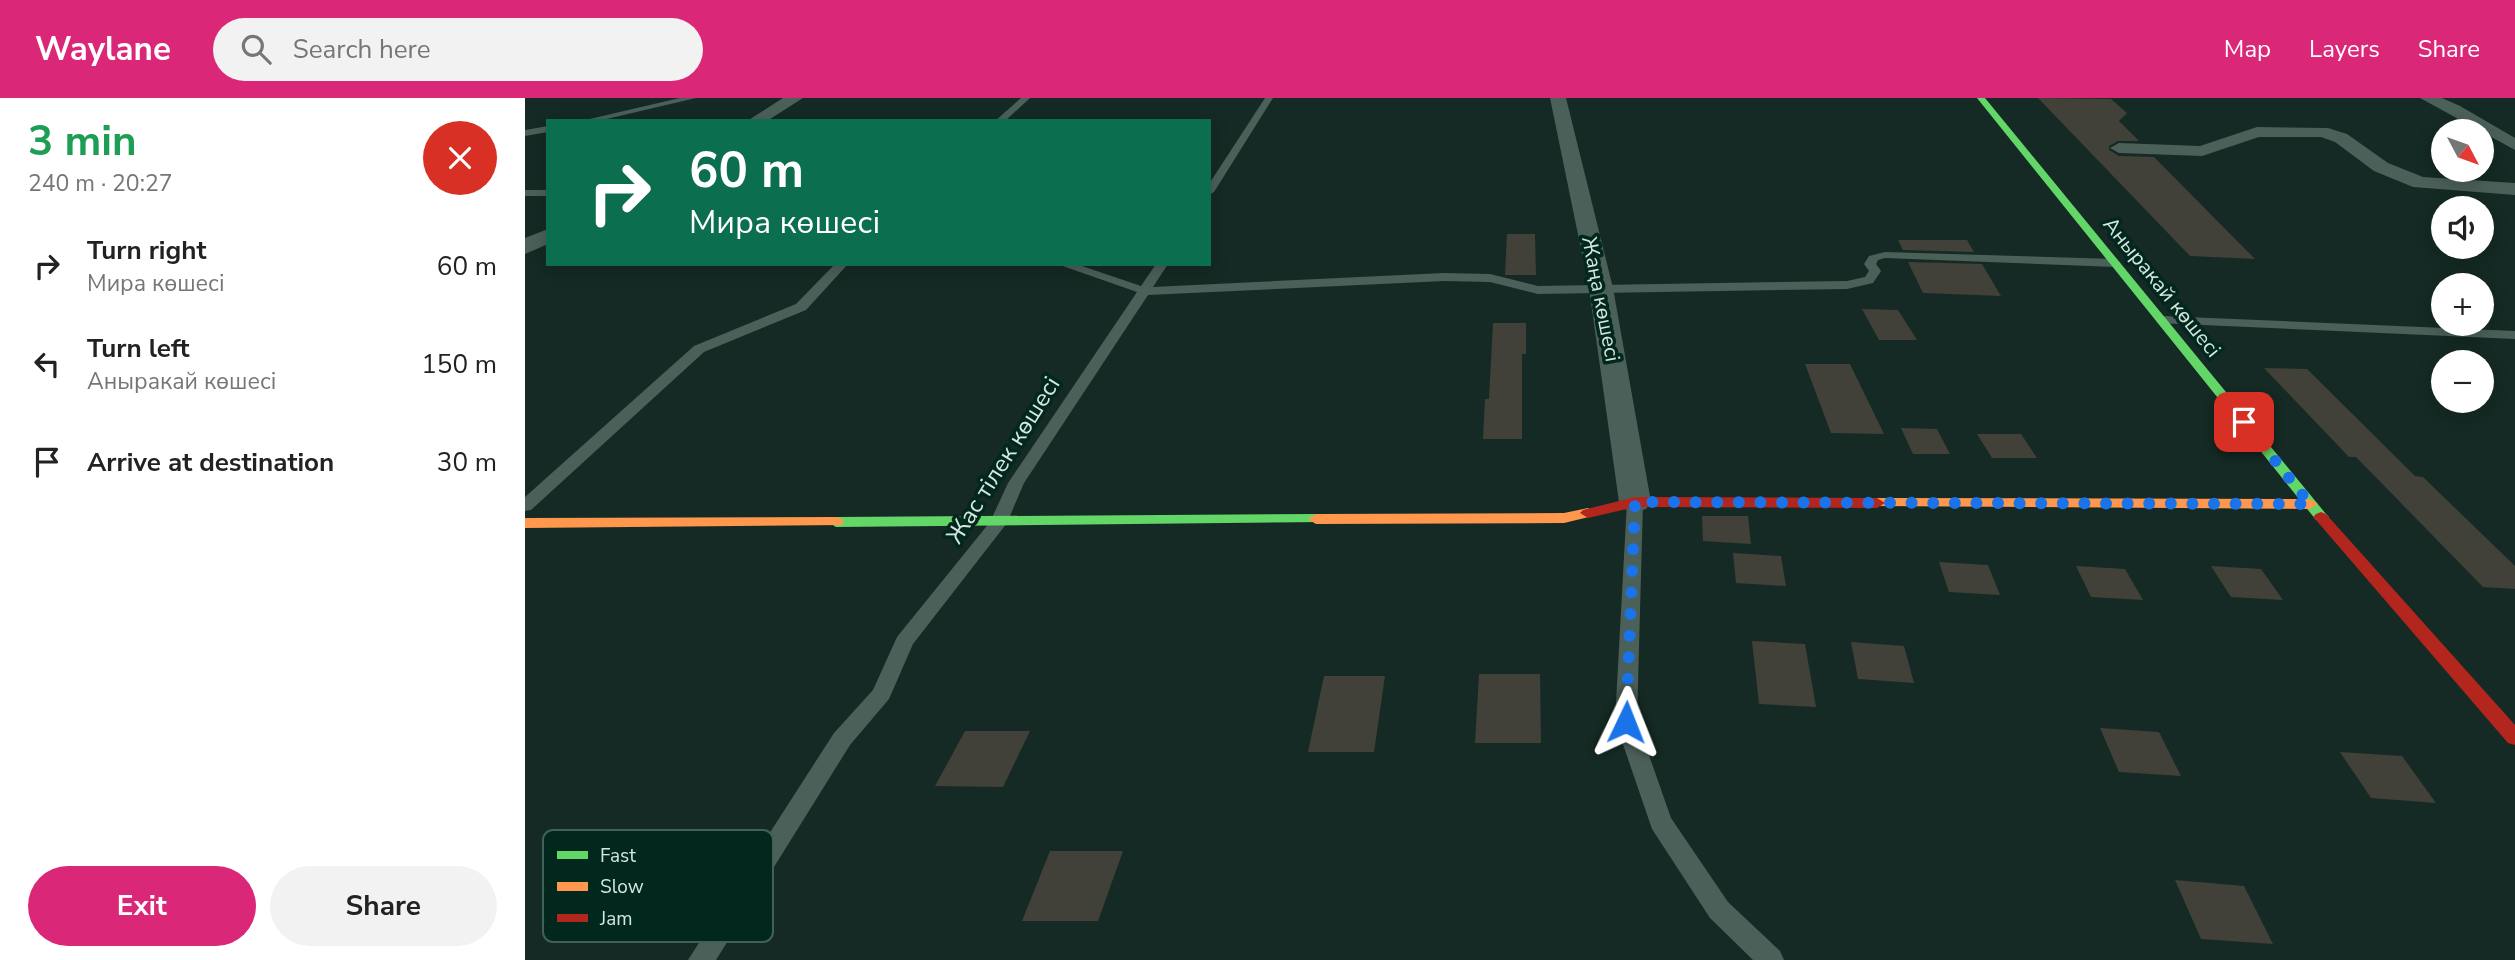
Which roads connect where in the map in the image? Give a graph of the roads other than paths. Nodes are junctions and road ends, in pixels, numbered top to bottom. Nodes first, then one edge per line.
1 (692, 98) edge
2 (795, 98) edge
3 (1026, 98) edge
4 (1269, 98) edge
5 (1557, 98) edge
6 (1981, 98) edge
7 (2428, 98) edge
8 (594, 119) edge
9 (758, 119) edge
10 (1001, 119) edge
11 (546, 128) edge
12 (525, 133) edge
13 (2515, 145) edge
14 (2119, 148) dead end
15 (1211, 189) edge
16 (2515, 189) edge
17 (525, 193) edge
18 (546, 193) edge
19 (546, 236) edge
20 (525, 247) edge
21 (2115, 263) junction
22 (840, 266) edge
23 (1069, 266) edge
24 (1161, 266) edge
25 (1601, 288) junction
26 (1145, 292) junction
27 (2162, 320) junction
28 (2515, 335) edge
29 (1635, 502) junction
30 (2310, 504) junction
31 (525, 506) edge
32 (525, 523) edge
33 (998, 523) junction
34 (2515, 738) edge
35 (773, 847) edge
36 (712, 942) edge
37 (701, 960) edge
38 (1771, 960) edge

1 - 8 lane
2 - 9 street
3 - 10 lane
4 - 15 lane
5 - 25 street, Жаңа көшесі
6 - 21 street, Аныракай көшесі
7 - 13 street
11 - 12 lane
14 - 16 street
17 - 18 lane
19 - 20 street
21 - 25 lane
21 - 27 street, Аныракай көшесі
22 - 31 lane
23 - 26 lane
24 - 26 lane, Жас тілек көшесі
25 - 26 lane
25 - 29 street, Жаңа көшесі
26 - 33 lane, Жас тілек көшесі
27 - 28 lane
27 - 30 street, Аныракай көшесі
29 - 30 street
29 - 33 street
29 - 38 lane
30 - 34 street, Аныракай көшесі
32 - 33 street
33 - 35 lane, Жас тілек көшесі
36 - 37 lane, Жас тілек көшесі

